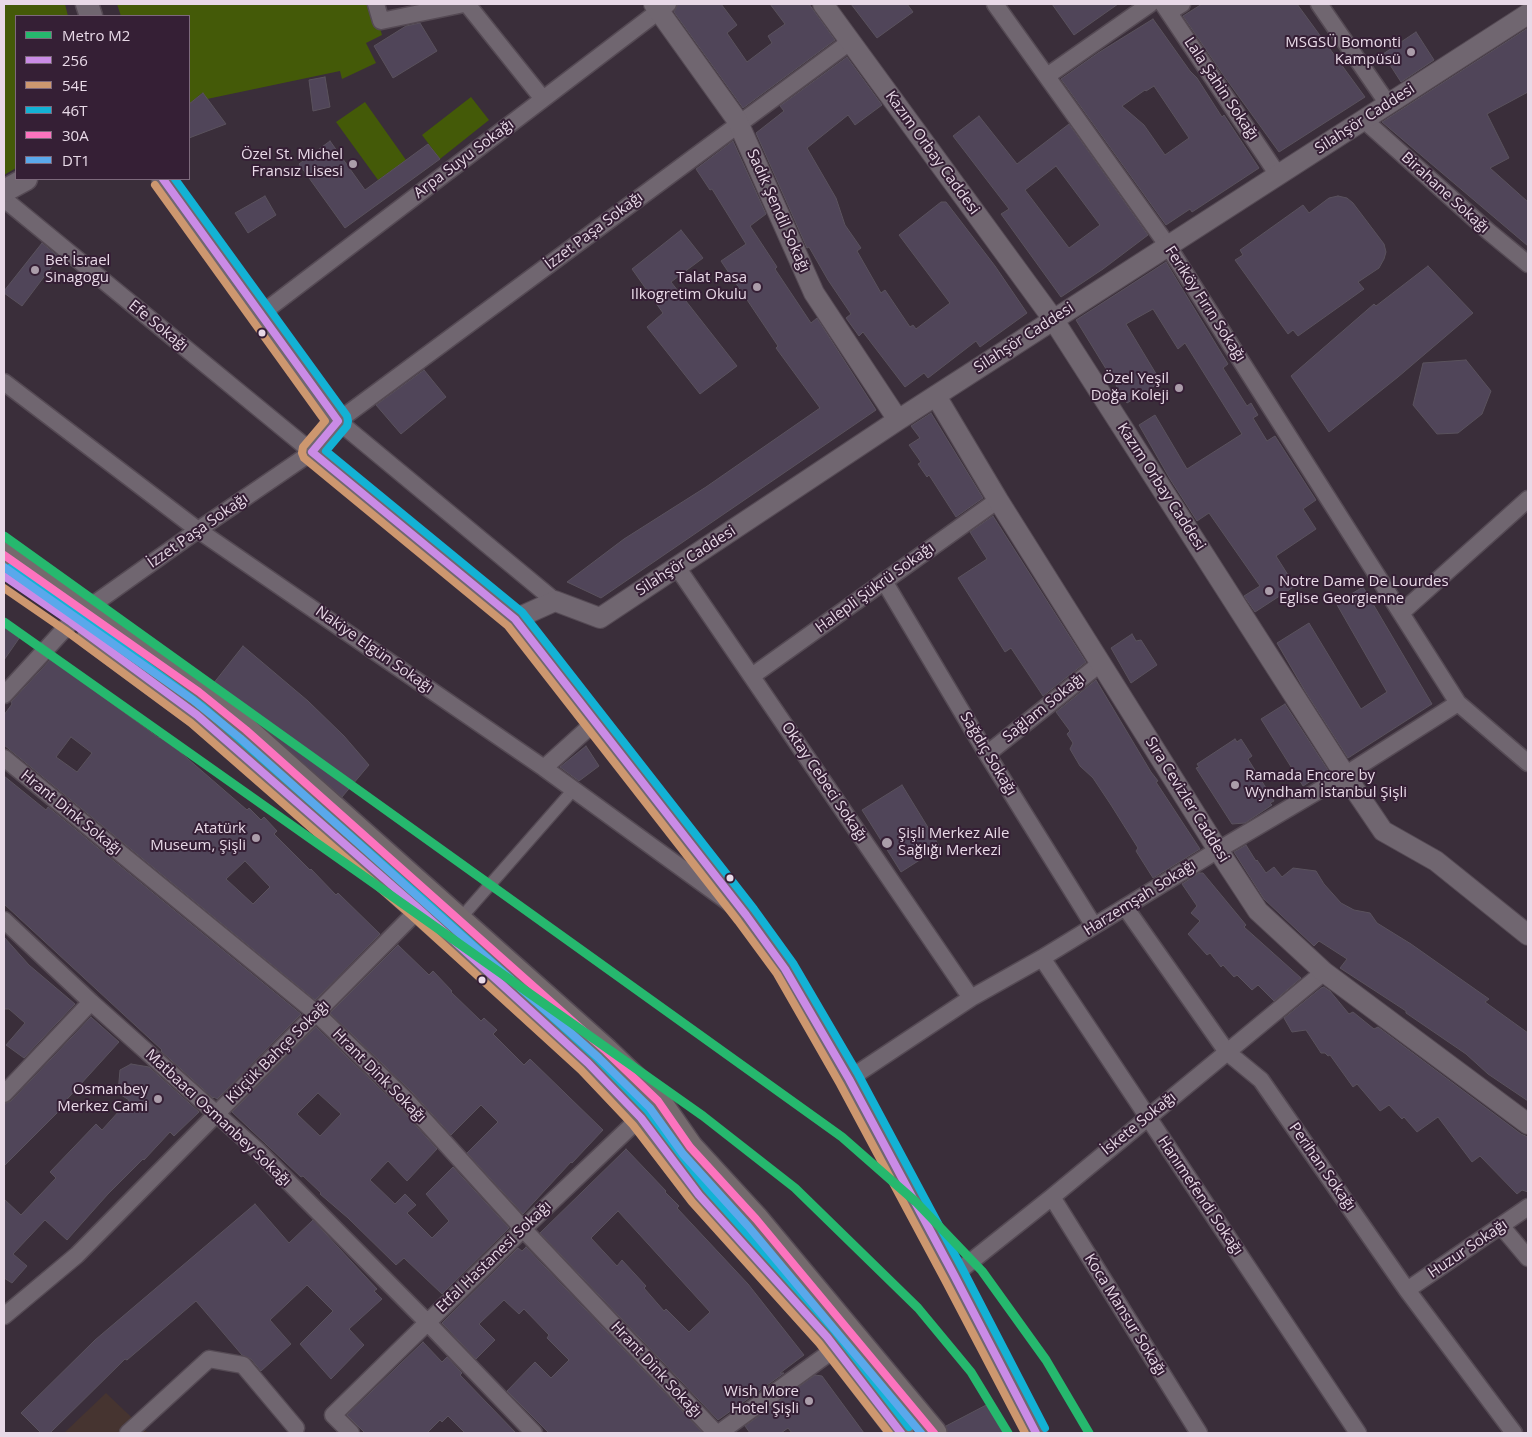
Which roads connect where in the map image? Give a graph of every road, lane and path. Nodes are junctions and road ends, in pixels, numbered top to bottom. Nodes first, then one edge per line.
1 (376, 4) edge
2 (466, 4) edge
3 (823, 4) edge
4 (995, 4) edge
5 (1150, 4) edge
6 (1319, 4) edge
7 (660, 6) edge
8 (1171, 6) edge
9 (1528, 14) edge
10 (851, 41) junction
11 (1047, 76) junction
12 (543, 99) junction
13 (1388, 104) junction
14 (1364, 120) junction
15 (739, 124) junction
16 (1278, 175) junction
17 (24, 180) edge
18 (164, 180) edge
19 (4, 191) edge
20 (4, 199) edge
21 (1168, 246) junction
22 (1528, 264) edge
23 (261, 314) junction
24 (1053, 319) junction
25 (4, 382) edge
26 (936, 396) junction
27 (898, 420) junction
28 (338, 421) junction
29 (312, 452) junction
30 (1528, 499) edge
31 (998, 500) junction
32 (198, 530) junction
33 (4, 555) edge
34 (677, 567) junction
35 (4, 576) edge
36 (884, 581) junction
37 (554, 602) junction
38 (1401, 613) junction
39 (77, 616) junction
40 (515, 619) junction
41 (1101, 663) junction
42 (752, 676) junction
43 (4, 695) edge
44 (1458, 703) junction
45 (595, 722) junction
46 (987, 754) junction
47 (4, 758) edge
48 (1528, 763) edge
49 (544, 768) junction
50 (1345, 775) junction
51 (574, 789) junction
52 (1218, 850) junction
53 (1125, 907) junction
54 (419, 909) junction
55 (746, 915) junction
56 (460, 919) junction
57 (4, 920) edge
58 (1094, 926) junction
59 (1528, 936) edge
60 (1042, 958) junction
61 (1324, 972) junction
62 (970, 998) junction
63 (91, 1002) junction
64 (316, 1013) junction
65 (1227, 1052) junction
66 (849, 1079) junction
67 (4, 1094) edge
68 (649, 1109) junction
69 (216, 1114) junction
70 (1148, 1116) junction
71 (1528, 1124) edge
72 (1052, 1197) junction
73 (1528, 1207) edge
74 (1502, 1226) junction
75 (523, 1229) junction
76 (1528, 1258) edge
77 (954, 1275) junction
78 (1407, 1290) junction
79 (4, 1316) edge
80 (427, 1322) junction
81 (836, 1348) junction
82 (296, 1428) dead end
83 (128, 1433) edge
84 (351, 1433) edge
85 (534, 1433) edge
86 (717, 1433) edge
87 (901, 1433) edge
88 (934, 1433) edge
89 (1036, 1433) edge
90 (1199, 1433) edge
91 (1358, 1433) edge
92 (1514, 1433) edge

1 - 2 street
2 - 12 street
3 - 10 street, Kazım Orbay Caddesi
4 - 11 street, Feriköy Fırın Sokağı
5 - 11 street
6 - 13 street
7 - 12 street, Arpa Suyu Sokağı
7 - 15 street, Sadık Şendil Sokağı
8 - 16 street, Lala Şahin Sokağı
9 - 13 street, Silahşör Caddesi
10 - 15 street, İzzet Paşa Sokağı
10 - 24 street, Kazım Orbay Caddesi
11 - 21 street, Feriköy Fırın Sokağı
12 - 23 street, Arpa Suyu Sokağı
13 - 14 street, Silahşör Caddesi
14 - 16 street, Silahşör Caddesi
14 - 22 street, Birahane Sokağı
15 - 27 street, Sadık Şendil Sokağı
15 - 28 street, İzzet Paşa Sokağı
16 - 21 street, Silahşör Caddesi
17 - 19 main road
18 - 23 main road
20 - 29 street, Efe Sokağı
21 - 24 street, Silahşör Caddesi
21 - 38 street, Feriköy Fırın Sokağı
23 - 28 main road
24 - 26 street, Silahşör Caddesi
24 - 50 street, Kazım Orbay Caddesi
25 - 32 street, Nakiye Elgün Sokağı
26 - 27 street, Silahşör Caddesi
26 - 31 street, Sıra Cevizler Caddesi
27 - 34 street, Silahşör Caddesi
28 - 29 main road
28 - 37 street
29 - 32 street, İzzet Paşa Sokağı
29 - 40 main road
30 - 38 street
31 - 36 street, Halepli Şükrü Sokağı
31 - 41 street, Sıra Cevizler Caddesi
32 - 39 street, İzzet Paşa Sokağı
32 - 49 street, Nakiye Elgün Sokağı
33 - 39 main road
34 - 37 street, Silahşör Caddesi
34 - 42 street, Oktay Cebeci Sokağı
35 - 39 main road
36 - 42 street, Halepli Şükrü Sokağı
36 - 46 street, Sağdıç Sokağı
37 - 40 street
38 - 44 street, Feriköy Fırın Sokağı
39 - 43 street, İzzet Paşa Sokağı
39 - 54 main road
39 - 56 main road
40 - 45 main road
41 - 46 street, Sağlam Sokağı
41 - 52 street, Sıra Cevizler Caddesi
42 - 62 street, Oktay Cebeci Sokağı
44 - 48 street, Feriköy Fırın Sokağı
44 - 50 street, Harzemşah Sokağı
45 - 49 street
45 - 55 main road
46 - 58 street, Sağdıç Sokağı
47 - 64 street, Hrant Dink Sokağı
49 - 51 street, Nakiye Elgün Sokağı
50 - 52 street, Harzemşah Sokağı
50 - 59 street, Kazım Orbay Caddesi
51 - 55 street, Nakiye Elgün Sokağı
51 - 56 street
52 - 53 street, Harzemşah Sokağı
52 - 61 street, Sıra Cevizler Caddesi
53 - 58 street, Harzemşah Sokağı
53 - 65 street, Perihan Sokağı
54 - 64 street, Küçük Bahçe Sokağı
54 - 68 main road
55 - 66 main road
56 - 68 main road
57 - 63 street, Matbaacı Osmanbey Sokağı
58 - 60 street, Harzemşah Sokağı
60 - 62 street, Harzemşah Sokağı
60 - 70 street, Hanımefendi Sokağı
61 - 65 street, İskete Sokağı
61 - 71 street, Sıra Cevizler Caddesi
62 - 66 street, Harzemşah Sokağı
63 - 67 street
63 - 69 street, Matbaacı Osmanbey Sokağı
64 - 69 street, Küçük Bahçe Sokağı
64 - 75 street, Hrant Dink Sokağı
65 - 70 street, İskete Sokağı
65 - 78 street, Perihan Sokağı
66 - 77 main road
68 - 75 street, Etfal Hastanesi Sokağı
68 - 81 main road
68 - 88 main road
69 - 79 street, Küçük Bahçe Sokağı
69 - 80 street, Matbaacı Osmanbey Sokağı
70 - 72 street, İskete Sokağı
70 - 91 street, Hanımefendi Sokağı
72 - 77 street, İskete Sokağı
72 - 90 street, Koca Mansur Sokağı
73 - 74 street, Huzur Sokağı
74 - 76 street
74 - 78 street, Huzur Sokağı
75 - 80 street, Etfal Hastanesi Sokağı
75 - 86 street, Hrant Dink Sokağı
77 - 89 main road
78 - 92 street, Perihan Sokağı
80 - 84 street, Etfal Hastanesi Sokağı
80 - 85 street, Matbaacı Osmanbey Sokağı
81 - 86 street
81 - 87 main road
82 - 83 street

